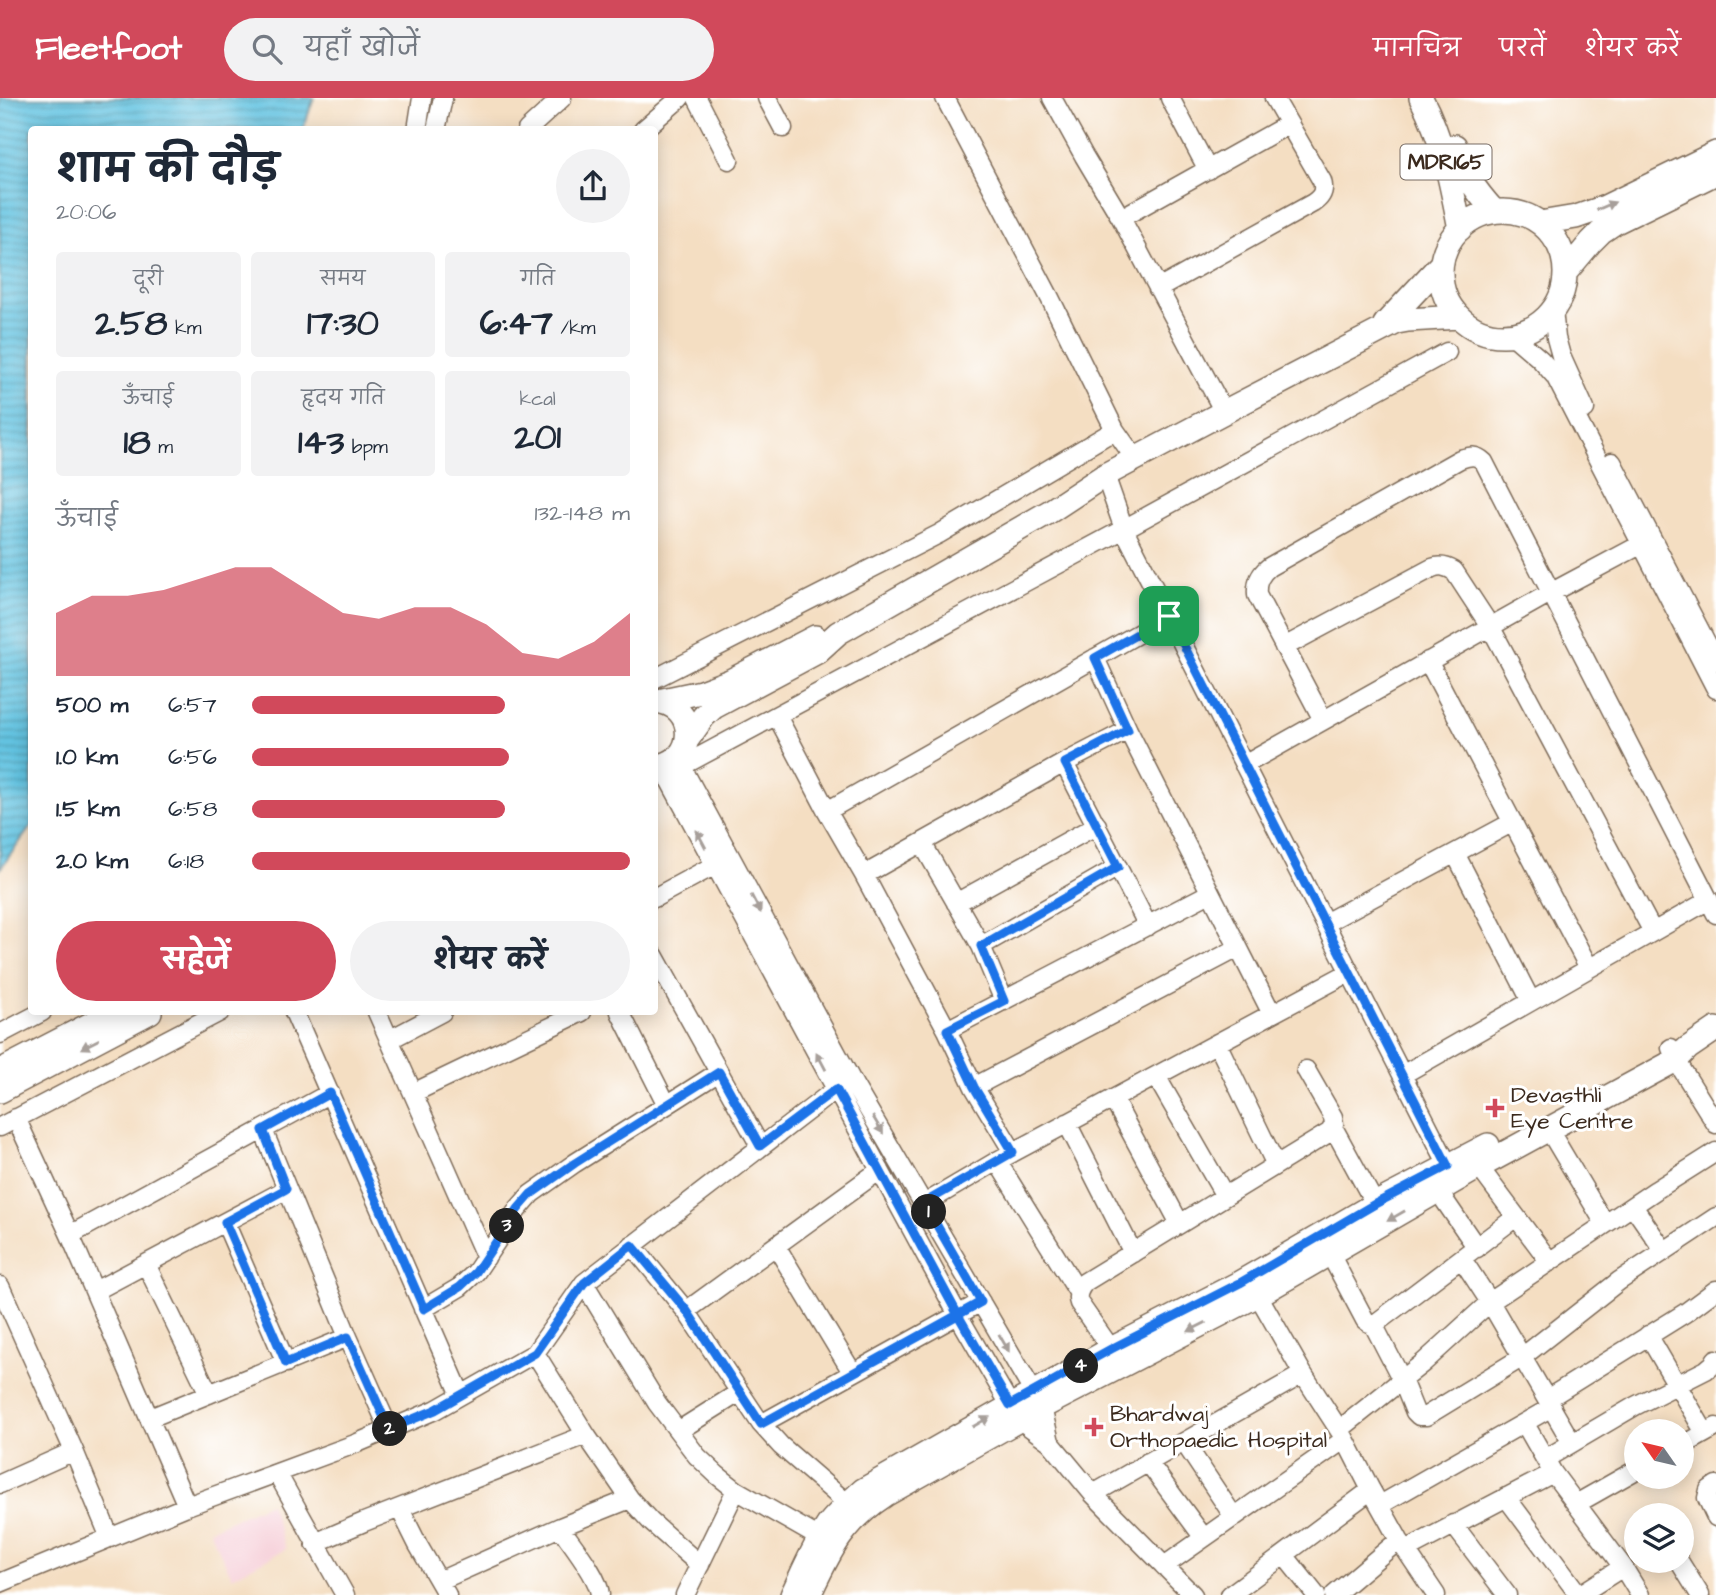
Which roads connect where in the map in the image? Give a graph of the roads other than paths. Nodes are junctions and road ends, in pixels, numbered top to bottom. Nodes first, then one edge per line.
1 (422, 98) edge
2 (443, 98) edge
3 (680, 98) edge
4 (698, 98) edge
5 (767, 98) edge
6 (946, 98) edge
7 (1170, 98) edge
8 (1274, 98) edge
9 (1421, 98) edge
10 (1435, 98) edge
11 (557, 100) edge
12 (1057, 100) edge
13 (1289, 124) junction
14 (418, 126) edge
15 (437, 126) edge
16 (531, 126) edge
17 (648, 126) edge
18 (783, 128) dead end
19 (1716, 153) edge
20 (729, 160) dead end
21 (1208, 170) junction
22 (1716, 173) edge
23 (1494, 211) junction
24 (1121, 218) junction
25 (1540, 223) junction
26 (1460, 229) junction
27 (1442, 263) junction
28 (1565, 273) junction
29 (1157, 289) junction
30 (1553, 310) junction
31 (1459, 317) junction
32 (1378, 331) junction
33 (1513, 335) junction
34 (1447, 352) dead end
35 (1224, 412) junction
36 (1115, 430) junction
37 (1136, 460) junction
38 (1105, 475) junction
39 (1124, 529) junction
40 (1642, 544) junction
41 (1552, 592) junction
42 (1169, 616) junction
43 (1490, 626) junction
44 (838, 633) junction
45 (1284, 648) junction
46 (1095, 658) junction
47 (1428, 661) junction
48 (1716, 661) edge
49 (1716, 689) edge
50 (658, 692) edge
51 (658, 693) edge
52 (658, 695) edge
53 (777, 716) junction
54 (1323, 720) junction
55 (1128, 730) junction
56 (1065, 763) junction
57 (669, 765) edge
58 (1244, 765) junction
59 (827, 811) junction
60 (1513, 822) junction
61 (1097, 825) junction
62 (922, 843) junction
63 (1455, 853) junction
64 (715, 865) junction
65 (1118, 867) junction
66 (864, 875) junction
67 (1210, 893) junction
68 (658, 896) edge
69 (956, 903) junction
70 (1713, 907) edge
71 (1325, 923) junction
72 (1148, 926) junction
73 (1653, 932) junction
74 (981, 946) junction
75 (1238, 948) junction
76 (658, 962) edge
77 (1589, 968) junction
78 (1350, 972) junction
79 (1004, 1001) junction
80 (1531, 1001) junction
81 (1272, 1014) junction
82 (36, 1015) edge
83 (108, 1015) edge
84 (144, 1015) edge
85 (214, 1015) edge
86 (295, 1015) edge
87 (378, 1015) edge
88 (436, 1015) edge
89 (576, 1015) edge
90 (622, 1015) edge
91 (1716, 1029) edge
92 (947, 1030) junction
93 (0, 1034) edge
94 (389, 1040) junction
95 (1217, 1043) junction
96 (1679, 1052) junction
97 (1306, 1070) dead end
98 (0, 1071) edge
99 (719, 1072) junction
100 (1402, 1075) junction
101 (1156, 1076) junction
102 (974, 1087) junction
103 (836, 1089) junction
104 (0, 1091) edge
105 (330, 1093) junction
106 (413, 1093) junction
107 (1113, 1099) junction
108 (667, 1105) junction
109 (16, 1118) junction
110 (1067, 1124) junction
111 (1716, 1124) edge
112 (0, 1127) edge
113 (1333, 1127) junction
114 (263, 1130) junction
115 (1549, 1130) junction
116 (760, 1146) junction
117 (1716, 1152) edge
118 (1005, 1157) junction
119 (1276, 1166) junction
120 (1448, 1166) junction
121 (1479, 1167) junction
122 (880, 1170) junction
123 (286, 1189) junction
124 (1438, 1191) junction
125 (1225, 1196) junction
126 (924, 1203) junction
127 (1375, 1204) junction
128 (1633, 1206) junction
129 (1516, 1217) junction
130 (1716, 1217) edge
131 (225, 1222) junction
132 (1180, 1224) junction
133 (1605, 1224) junction
134 (70, 1235) junction
135 (632, 1245) junction
136 (776, 1246) junction
137 (1476, 1248) junction
138 (1664, 1251) junction
139 (1133, 1253) junction
140 (1331, 1254) junction
141 (486, 1258) junction
142 (1462, 1259) junction
143 (1550, 1262) junction
144 (146, 1264) junction
145 (584, 1283) junction
146 (0, 1286) edge
147 (1716, 1290) edge
148 (95, 1291) junction
149 (1078, 1292) junction
150 (1258, 1295) junction
151 (981, 1302) junction
152 (1490, 1302) junction
153 (424, 1309) junction
154 (687, 1311) junction
155 (958, 1315) junction
156 (1373, 1324) junction
157 (1648, 1335) junction
158 (348, 1337) junction
159 (1111, 1349) junction
160 (535, 1353) junction
161 (1521, 1358) junction
162 (1716, 1359) edge
163 (286, 1363) junction
164 (852, 1372) junction
165 (1303, 1374) junction
166 (1402, 1380) junction
167 (1677, 1384) junction
168 (740, 1392) junction
169 (209, 1394) junction
170 (461, 1395) junction
171 (1038, 1400) junction
172 (1549, 1403) junction
173 (1015, 1412) junction
174 (150, 1418) junction
175 (761, 1424) junction
176 (1525, 1424) junction
177 (389, 1429) junction
178 (1711, 1430) edge
179 (678, 1431) junction
180 (586, 1434) junction
181 (1342, 1434) junction
182 (1694, 1439) edge
183 (1050, 1442) junction
184 (1184, 1442) junction
185 (1572, 1443) junction
186 (74, 1451) junction
187 (1149, 1462) junction
188 (1549, 1466) junction
189 (277, 1473) junction
190 (1624, 1477) edge
191 (0, 1484) edge
192 (1716, 1485) edge
193 (737, 1490) junction
194 (1093, 1494) junction
195 (1506, 1497) junction
196 (1375, 1498) junction
197 (630, 1500) junction
198 (848, 1504) junction
199 (1576, 1504) junction
200 (187, 1506) junction
201 (400, 1508) junction
202 (1234, 1517) junction
203 (1716, 1517) edge
204 (1454, 1524) junction
205 (560, 1527) junction
206 (110, 1538) junction
207 (820, 1538) junction
208 (1204, 1538) junction
209 (315, 1543) junction
210 (1403, 1545) junction
211 (1284, 1555) junction
212 (700, 1565) junction
213 (1164, 1566) junction
214 (1623, 1567) junction
215 (1686, 1573) edge
216 (0, 1583) edge
217 (443, 1588) edge
218 (603, 1593) edge
219 (345, 1595) edge
220 (685, 1595) edge
221 (792, 1595) edge
222 (809, 1595) edge
223 (1193, 1595) edge
224 (1230, 1595) edge
225 (1316, 1595) edge
226 (1334, 1595) edge
227 (1437, 1595) edge
228 (1507, 1595) edge
229 (1579, 1595) edge
230 (1640, 1595) edge
231 (1700, 1595) edge

1 - 14 street
2 - 15 street
3 - 17 street
4 - 20 street
5 - 18 street
6 - 36 street
7 - 21 street
8 - 13 street
9 - 26 main road, MDR165
10 - 23 main road, MDR165
11 - 16 street
12 - 24 street
13 - 21 street
13 - 29 street
25 -> 19 main road
21 - 24 street
22 - 28 main road
23 - 25 main road
23 - 26 main road
24 - 29 street
25 - 28 main road
26 - 27 main road
27 - 31 main road
27 - 32 main road
28 - 30 main road
29 - 35 street
30 - 33 main road
30 - 48 street
31 - 32 main road
31 - 33 main road
32 - 35 main road
33 - 40 street
34 - 39 street
35 - 37 main road
36 - 37 street
36 - 50 street
37 - 38 main road
38 - 39 street
38 - 44 main road
39 - 42 street
39 - 53 street
40 - 41 street
40 - 49 street
41 - 43 street
41 - 45 street
41 - 70 street
42 - 46 street
42 - 58 street
43 - 45 street
43 - 47 street
43 - 73 street
44 - 51 main road
44 - 57 main road
45 - 54 street
46 - 55 street
46 - 59 street
47 - 54 street
47 - 60 street
52 - 57 main road
53 - 57 street
53 - 59 street
54 - 58 street
55 - 56 street
55 - 67 street
56 - 61 street
56 - 62 street
64 -> 57 street
57 -> 126 street
58 - 71 street
59 - 66 street
60 - 63 street
60 - 77 street
61 - 65 street
61 - 69 street
62 - 66 street
62 - 69 street
63 - 71 street
63 - 80 street
64 - 68 street
103 -> 64 street
65 - 72 street
65 - 74 street
66 - 92 street
67 - 72 street
67 - 75 street
69 - 74 street
70 - 73 street
71 - 78 street
72 - 79 street
73 - 77 street
74 - 79 street
75 - 81 street
75 - 102 street
76 - 99 street
77 - 80 street
78 - 81 street
78 - 100 street
79 - 92 street
80 - 100 street
81 - 95 street
82 - 93 street
83 - 98 main road
84 -> 104 main road
85 - 109 street
86 - 105 street
87 - 94 street
88 - 94 street
89 - 106 street
90 - 108 street
91 - 96 main road
92 - 102 street
94 - 106 street
95 - 101 street
95 - 119 street
96 - 111 street
96 - 115 main road
96 - 120 main road
97 - 113 street
99 - 108 street
99 - 116 street
100 - 120 street
101 - 107 street
101 - 125 street
102 - 118 street
103 - 116 street
103 - 122 street
105 - 114 street
105 - 153 street
106 - 141 street
107 - 110 street
107 - 132 street
108 - 141 street
109 - 112 street
109 - 134 street
110 - 118 street
110 - 139 street
113 - 119 street
113 - 127 street
114 - 123 street
114 - 134 street
115 - 121 main road
115 - 133 street
116 - 135 street
117 - 128 street
118 - 126 street
118 - 149 street
119 - 125 street
120 - 127 main road
121 - 124 main road
121 - 129 street
122 - 136 street
122 - 155 street
123 - 131 street
123 - 158 street
124 - 137 street
124 -> 140 main road
125 - 132 street
126 - 151 street
127 - 159 main road
128 - 133 street
128 - 138 street
129 - 137 street
129 - 143 street
130 - 138 street
131 - 144 street
131 - 163 street
132 - 139 street
133 - 143 street
134 - 148 street
135 - 145 street
135 - 154 street
136 - 154 street
136 - 164 street
137 - 142 street
138 - 161 street
139 - 149 street
140 - 150 main road
140 - 156 street
141 - 153 street
142 - 152 street
142 - 156 street
143 - 152 street
144 - 148 street
144 - 169 street
145 - 160 street
145 - 179 street
146 - 186 street
147 - 157 street
148 - 174 street
149 - 159 street
150 - 165 street
150 -> 171 main road
151 - 155 street
151 -> 171 street
152 - 161 street
152 - 166 street
153 - 170 street
154 - 168 street
155 - 164 street
155 - 173 street
156 - 166 street
157 - 167 street
157 - 172 street
158 - 163 street
158 - 177 street
159 - 171 main road
160 - 170 street
160 - 180 street
161 - 166 street
161 - 172 street
162 - 167 street
163 - 169 street
164 - 175 street
165 - 181 street
165 - 184 street
166 - 181 street
167 - 178 street
167 - 185 street
168 - 175 street
168 - 179 street
169 - 174 street
170 - 177 street
171 - 173 main road
171 - 183 street
172 - 176 street
172 - 185 street
173 - 183 street
198 -> 173 main road
173 - 222 main road
174 - 200 street
175 - 198 street
176 - 188 street
176 - 196 street
177 - 189 street
178 - 182 street
179 - 193 street
180 - 197 street
180 - 201 street
181 - 196 street
181 - 202 street
183 - 194 street
184 - 187 street
184 - 202 street
185 - 188 street
186 - 191 street
186 - 206 street
187 - 194 street
187 - 208 street
188 - 195 street
188 - 199 street
189 - 200 street
189 - 209 street
190 - 199 street
192 - 203 street
193 - 207 street
193 - 212 street
194 - 213 street
195 - 204 street
195 - 229 street
196 - 210 street
196 - 211 street
197 - 205 street
197 - 212 street
198 - 207 main road
199 - 214 street
200 - 206 street
201 - 209 street
201 - 217 street
202 - 208 street
204 - 210 street
204 - 228 street
205 - 217 street
205 - 218 street
206 - 216 street
207 - 221 main road
208 - 213 street
209 - 219 street
210 - 226 street
210 - 227 street
211 - 224 street
211 - 225 street
212 - 220 street
213 - 223 street
214 - 229 street
214 - 230 street
215 - 231 street

